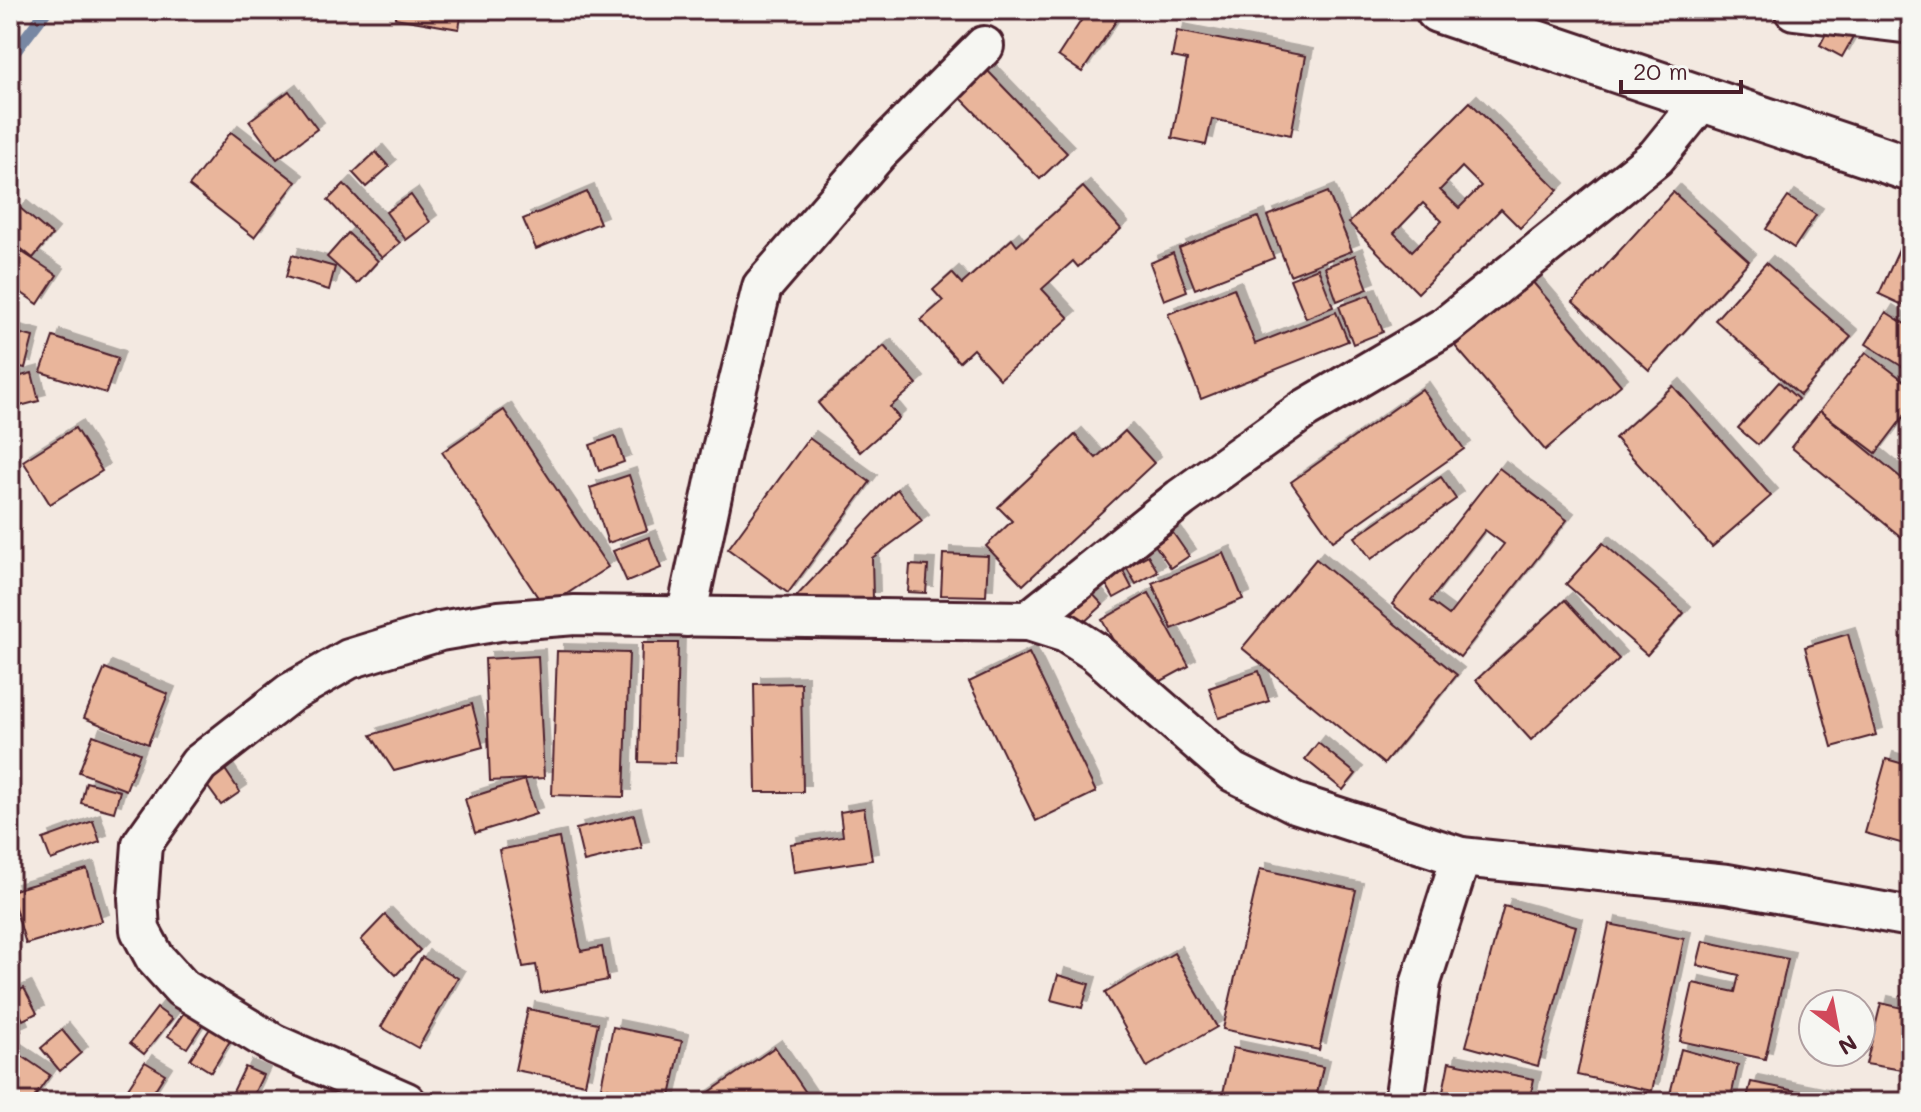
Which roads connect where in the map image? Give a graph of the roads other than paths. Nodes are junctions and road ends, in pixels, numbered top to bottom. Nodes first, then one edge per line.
1 (1438, 10) edge
2 (1794, 10) edge
3 (1911, 24) edge
4 (984, 46) dead end
5 (1703, 99) junction
6 (1911, 169) edge
7 (686, 617) junction
8 (1028, 621) junction
9 (1461, 857) junction
10 (1911, 917) edge
11 (406, 1102) edge
12 (1404, 1102) edge

1 - 5 main road
2 - 3 street
4 - 7 street
5 - 6 main road
5 - 8 street
7 - 8 street
7 - 11 street
8 - 9 street
9 - 10 street
9 - 12 street

